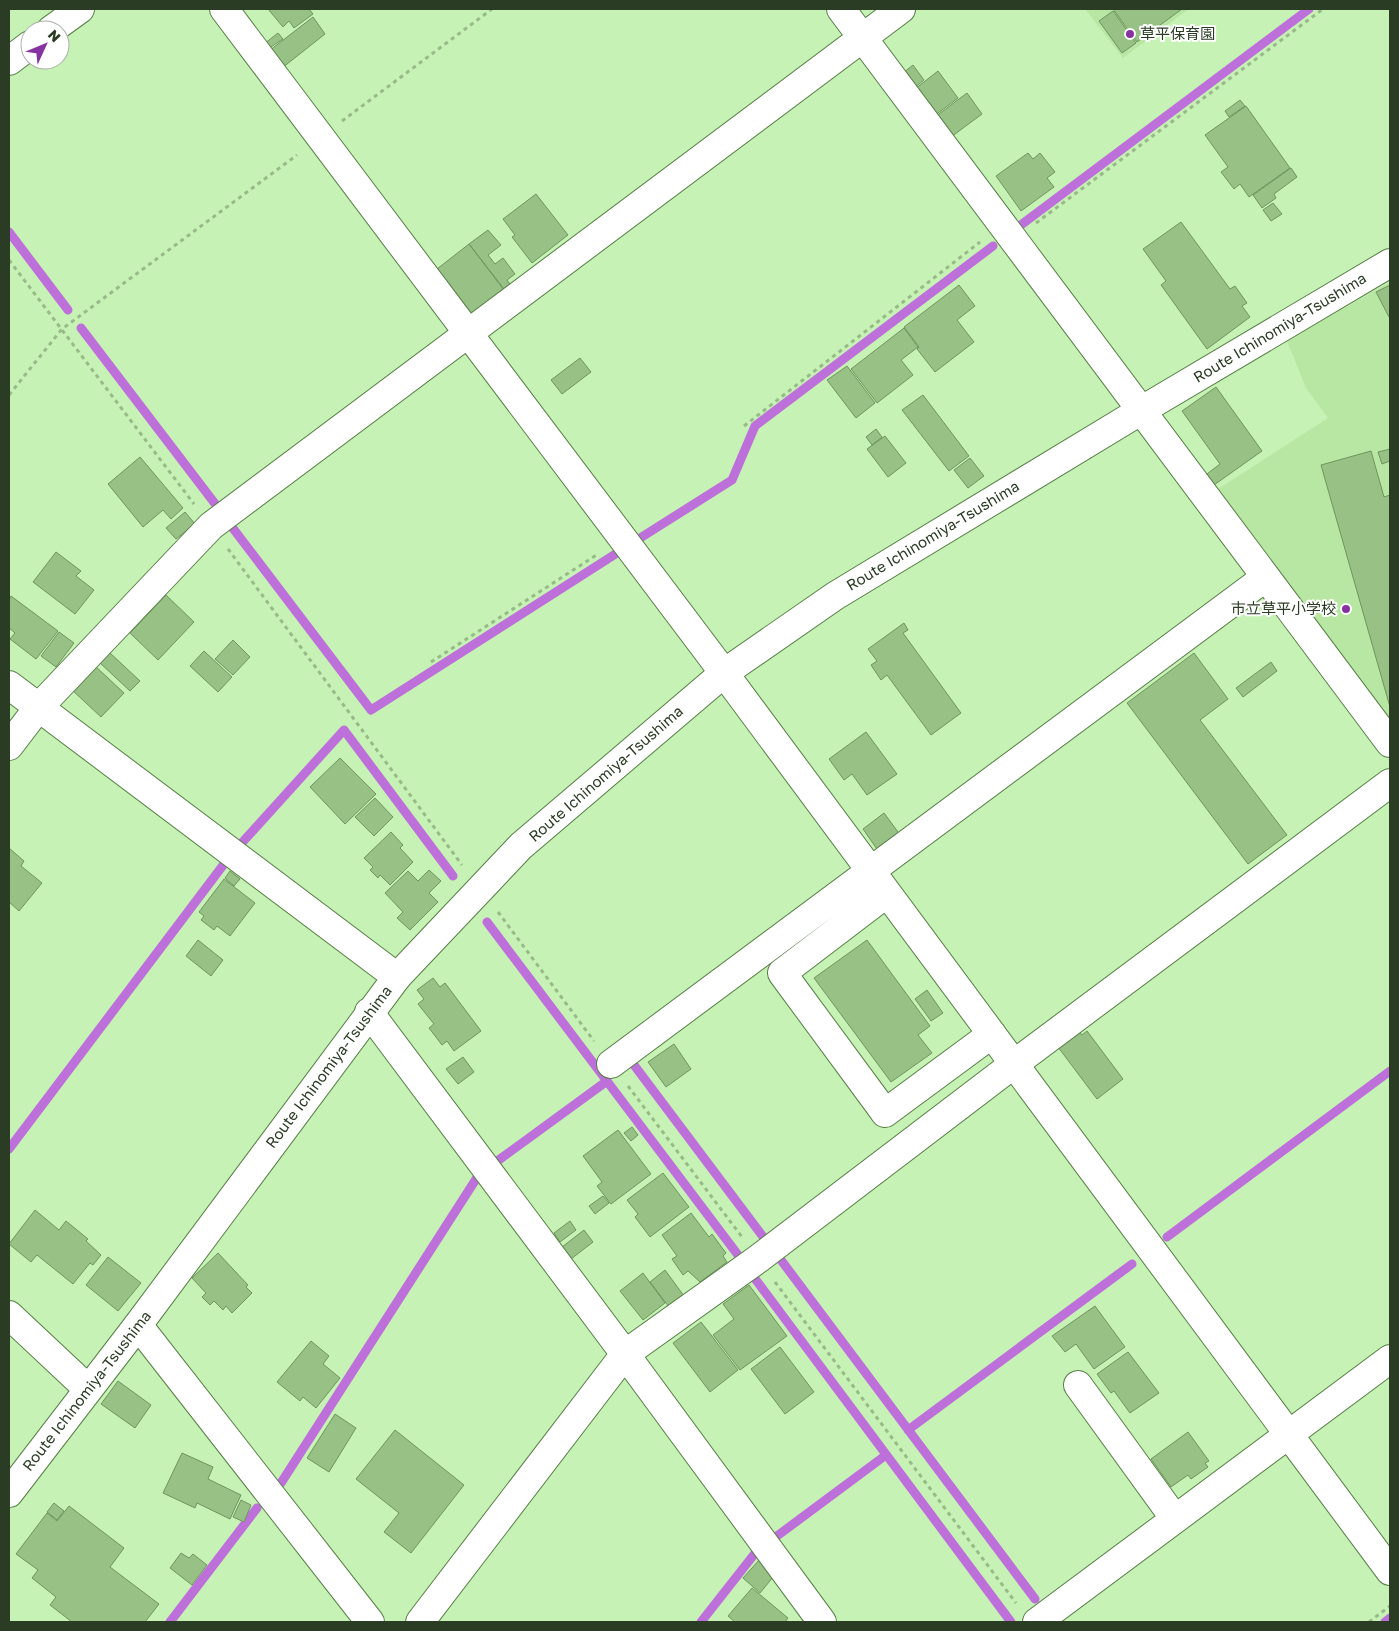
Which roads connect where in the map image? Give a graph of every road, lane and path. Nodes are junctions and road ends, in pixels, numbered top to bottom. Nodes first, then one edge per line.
1 (80, 9) edge
2 (224, 9) edge
3 (492, 9) edge
4 (841, 9) edge
5 (901, 9) edge
6 (1323, 9) edge
7 (65, 20) edge
8 (862, 38) junction
9 (20, 53) edge
10 (9, 61) edge
11 (321, 137) junction
12 (1008, 232) junction
13 (9, 260) edge
14 (1390, 263) edge
15 (62, 329) junction
16 (467, 333) junction
17 (9, 395) edge
18 (1142, 410) junction
19 (744, 426) dead end
20 (211, 526) junction
21 (622, 539) junction
22 (1266, 577) junction
23 (431, 662) dead end
24 (724, 673) junction
25 (9, 685) edge
26 (38, 708) junction
27 (1390, 743) edge
28 (9, 746) edge
29 (1390, 783) edge
30 (879, 882) junction
31 (480, 889) junction
32 (397, 976) junction
33 (369, 1012) junction
34 (992, 1034) junction
35 (611, 1064) junction
36 (1014, 1064) junction
37 (758, 1259) junction
38 (9, 1315) edge
39 (138, 1325) junction
40 (625, 1354) junction
41 (1390, 1359) edge
42 (1078, 1385) dead end
43 (88, 1389) junction
44 (1289, 1435) junction
45 (9, 1493) edge
46 (1175, 1519) junction
47 (1390, 1571) edge
48 (1390, 1606) edge
49 (1028, 1614) edge
50 (370, 1622) edge
51 (420, 1622) edge
52 (822, 1622) edge
53 (1369, 1622) edge

1 - 7 street
2 - 11 street
3 - 11 path
4 - 8 street
5 - 8 street
6 - 12 path
8 - 12 street
8 - 16 street
9 - 10 street
11 - 15 path
11 - 16 street
12 - 18 street
12 - 19 path
13 - 15 path
14 - 18 street, Route Ichinomiya-Tsushima
15 - 17 path
15 - 20 path
16 - 20 street
16 - 21 street
18 - 22 street
18 - 24 street, Route Ichinomiya-Tsushima
20 - 26 street
20 - 31 path
21 - 23 path
21 - 24 street
22 - 27 street
22 - 30 street
24 - 30 street
24 - 31 street, Route Ichinomiya-Tsushima
25 - 26 street
26 - 28 street
26 - 32 street
29 - 36 street
30 - 34 street
30 - 34 street
30 - 35 street
31 - 32 street, Route Ichinomiya-Tsushima
31 - 35 path
32 - 33 street, Route Ichinomiya-Tsushima
33 - 39 street, Route Ichinomiya-Tsushima
33 - 40 street
34 - 36 street
35 - 37 path
36 - 37 street
36 - 44 street
37 - 40 street
37 - 49 path
38 - 43 street
39 - 43 street, Route Ichinomiya-Tsushima
39 - 50 street
40 - 51 street
40 - 52 street
41 - 44 street
42 - 46 street
43 - 45 street, Route Ichinomiya-Tsushima
44 - 46 street
44 - 47 street
46 - 49 street
48 - 53 path

